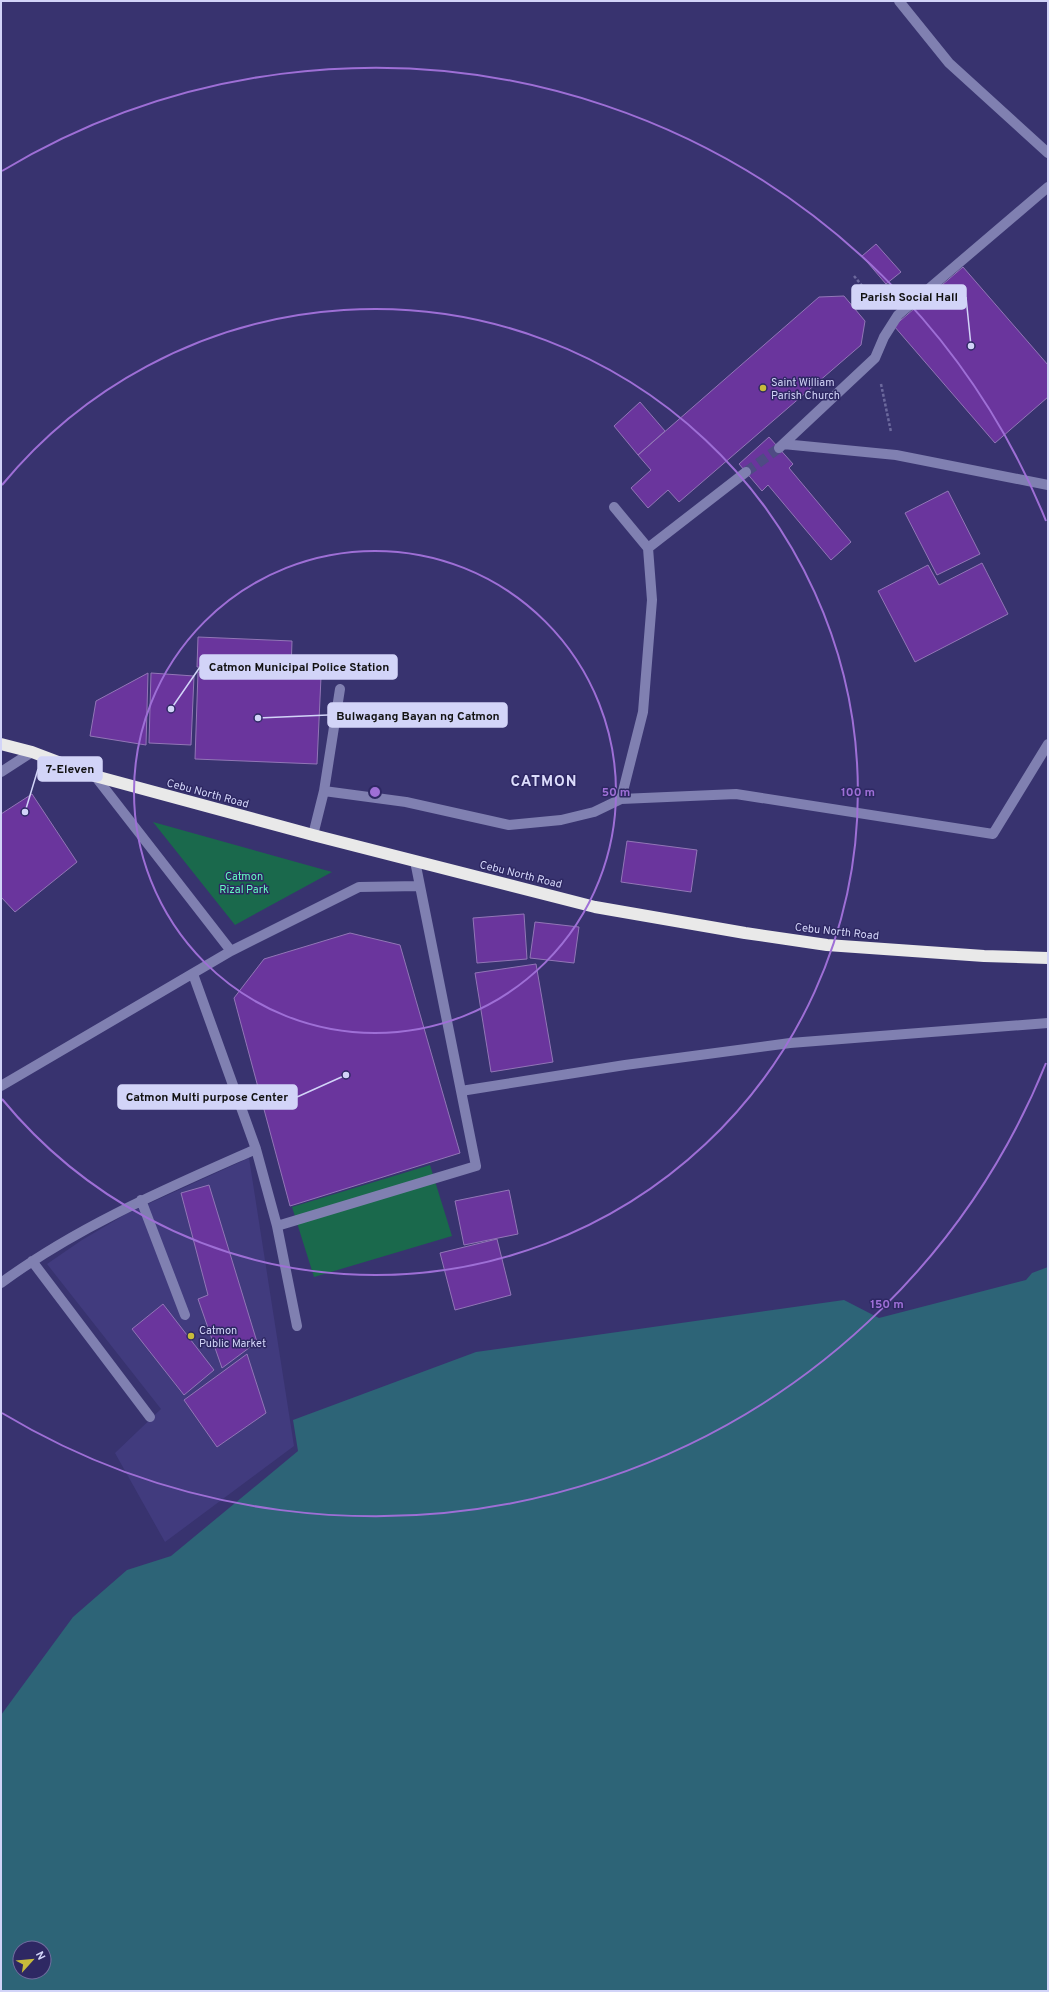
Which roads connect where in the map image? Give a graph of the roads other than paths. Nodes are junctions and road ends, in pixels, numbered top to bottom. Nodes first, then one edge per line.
1 (899, 1) edge
2 (1048, 153) edge
3 (1048, 187) edge
4 (746, 472) tunnel mouth
5 (1048, 485) edge
6 (614, 507) dead end
7 (648, 548) junction
8 (340, 689) dead end
9 (1, 744) edge
10 (1048, 744) edge
11 (32, 752) junction
12 (1, 772) edge
13 (95, 776) junction
14 (324, 790) junction
15 (621, 799) junction
16 (313, 835) junction
17 (415, 861) junction
18 (420, 886) junction
19 (231, 952) junction
20 (1048, 958) edge
21 (193, 974) junction
22 (1048, 1023) edge
23 (1, 1086) edge
24 (461, 1092) junction
25 (256, 1149) junction
26 (141, 1200) junction
27 (277, 1226) junction
28 (32, 1260) junction
29 (1, 1283) edge
30 (185, 1316) dead end
31 (297, 1326) dead end
32 (150, 1417) dead end

1 - 2 street
3 - 5 street
4 - 7 street
6 - 7 street
7 - 15 street
8 - 14 street
9 - 11 highway, Cebu North Road
10 - 15 street
11 - 12 street
11 - 13 highway, Cebu North Road
13 - 16 highway, Cebu North Road
13 - 19 street
14 - 15 street
14 - 16 street
16 - 17 highway, Cebu North Road
17 - 18 street
17 - 20 highway, Cebu North Road
18 - 19 street
18 - 24 street
19 - 21 street
21 - 23 street
21 - 25 street
22 - 24 street
24 - 27 street
25 - 26 street
25 - 27 street
26 - 28 street
26 - 30 street
27 - 31 street
28 - 29 street
28 - 32 street

